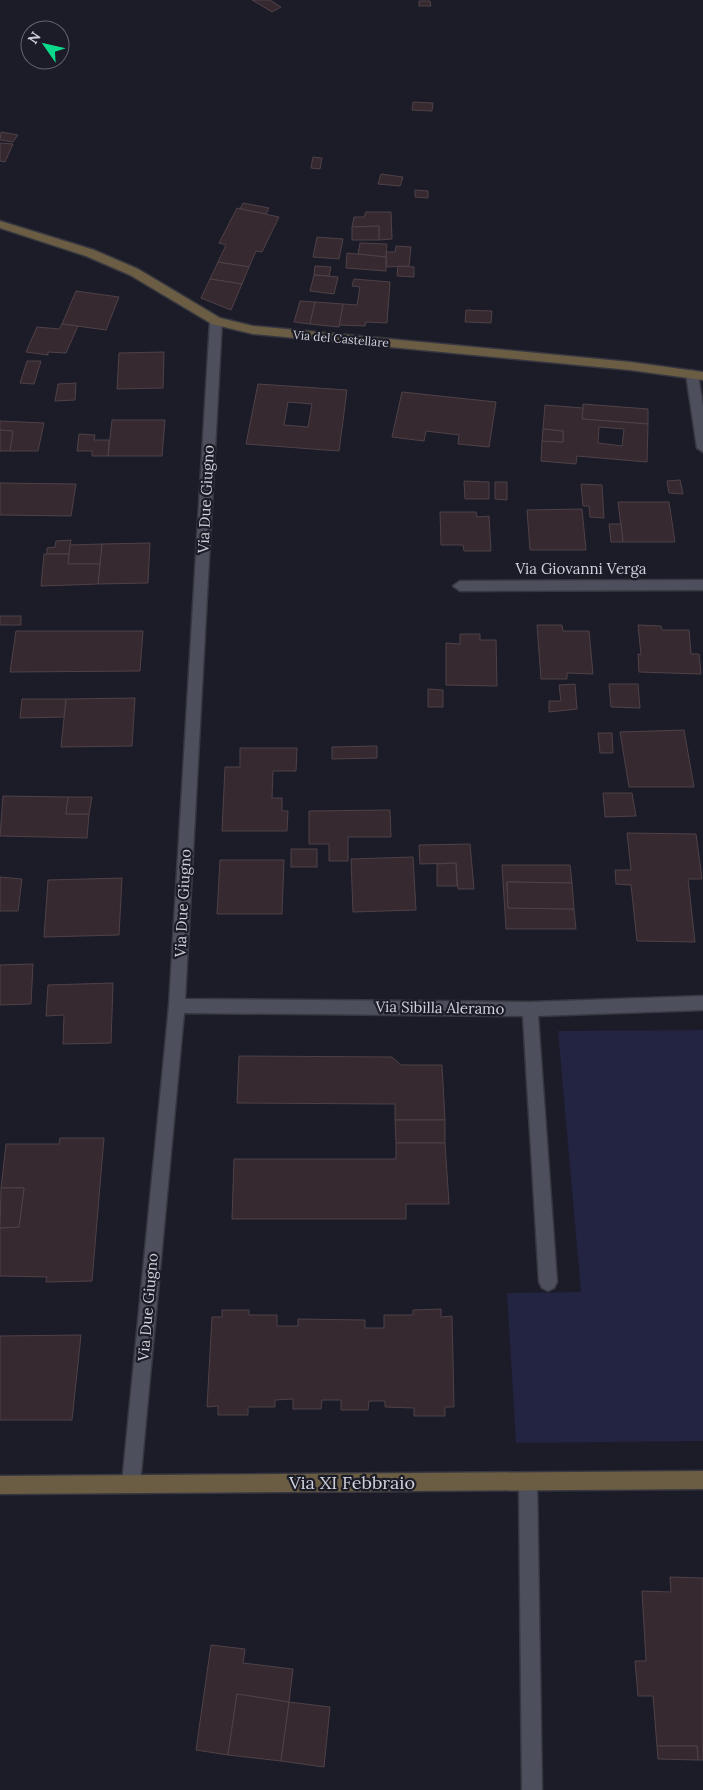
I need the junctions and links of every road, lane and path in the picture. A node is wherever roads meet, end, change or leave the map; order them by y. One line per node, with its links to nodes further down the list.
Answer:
1 (0, 224): 2 (street, Via del Castellare)
2 (216, 321): 3 (street, Via del Castellare); 8 (street, Via Due Giugno)
3 (698, 375): 4 (street)
4 (703, 448)
5 (703, 585): 6 (street, Via Giovanni Verga)
6 (460, 586)
7 (703, 1003): 9 (street, Via Sibilla Aleramo)
8 (177, 1006): 9 (street, Via Sibilla Aleramo); 13 (street, Via Due Giugno)
9 (530, 1009): 10 (street)
10 (548, 1282)
11 (703, 1480): 12 (street, Via XI Febbraio)
12 (528, 1483): 13 (street, Via XI Febbraio); 15 (street)
13 (131, 1484): 14 (street, Via XI Febbraio)
14 (0, 1485)
15 (532, 1790)

